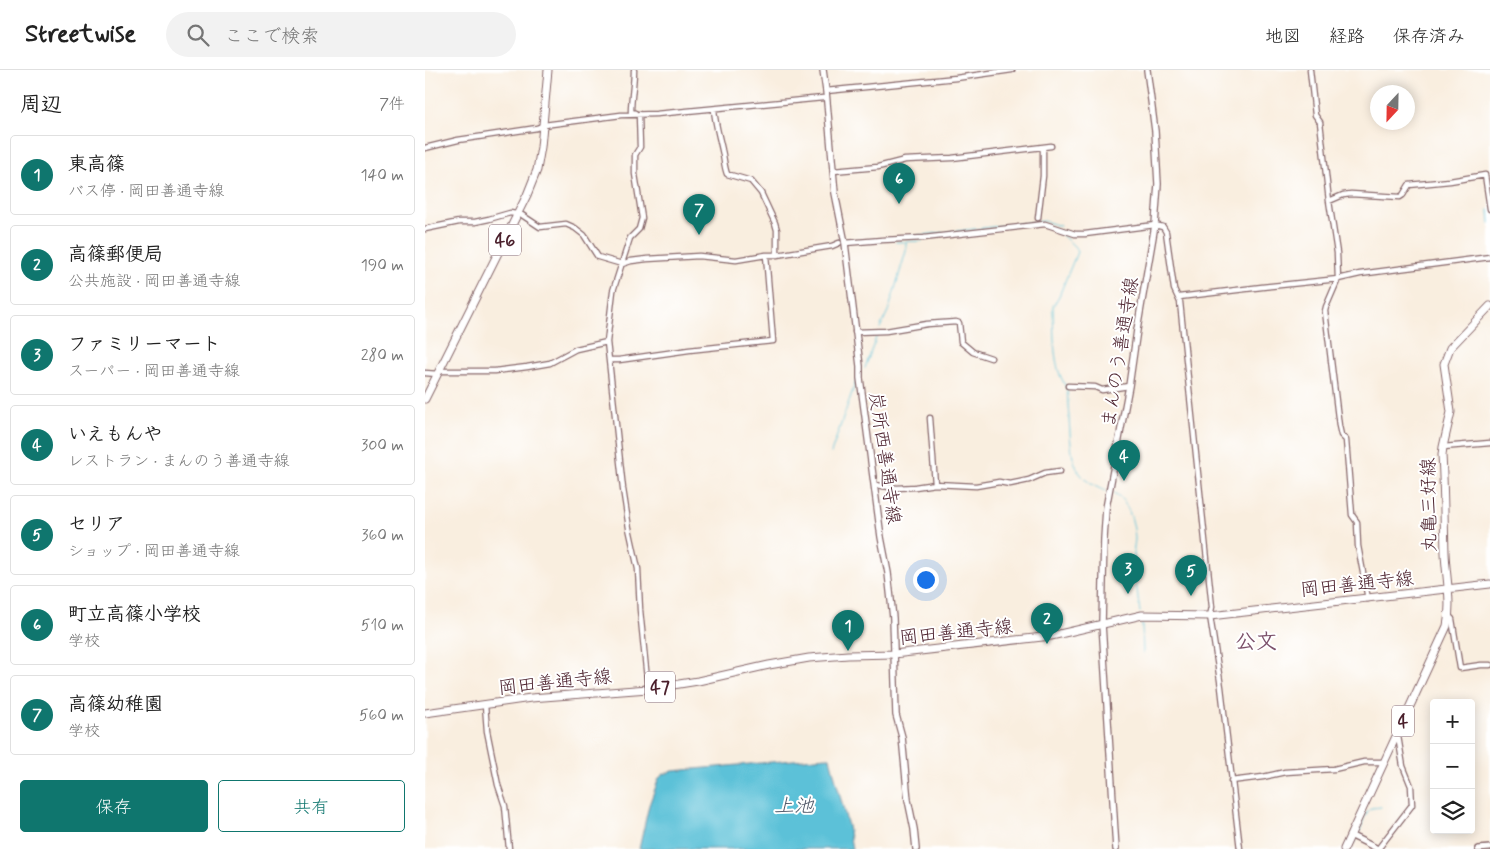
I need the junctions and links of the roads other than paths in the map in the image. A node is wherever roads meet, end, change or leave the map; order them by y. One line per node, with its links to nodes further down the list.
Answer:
1 (548, 70): 11 (main road, 46)
2 (634, 70): 10 (street)
3 (823, 70): 7 (main road, 炭所西善通寺線)
4 (1011, 70): 7 (street)
5 (1147, 70): 20 (main road, まんのう善通寺線)
6 (1310, 70): 16 (street)
7 (826, 91): 15 (main road, 炭所西善通寺線)
8 (823, 98): 9 (street)
9 (714, 109): 10 (street); 24 (street)
10 (639, 114): 11 (street); 26 (street)
11 (544, 125): 14 (street); 18 (main road, 46)
12 (1051, 146): 13 (street)
13 (1043, 147): 15 (street); 19 (street)
14 (425, 148)
15 (833, 171): 22 (main road, 炭所西善通寺線)
16 (1329, 201): 17 (street); 27 (street)
17 (1490, 209)
18 (518, 214): 21 (street); 26 (street); 35 (main road, 46)
19 (1038, 218)
20 (1155, 225): 22 (street); 28 (street); 37 (main road, まんのう善通寺線)
21 (425, 229)
22 (842, 243): 24 (street); 30 (main road, 炭所西善通寺線)
23 (766, 255): 24 (street); 26 (street); 33 (street)
24 (777, 255)
25 (1490, 257): 27 (street)
26 (622, 264): 31 (street)
27 (1338, 280): 28 (street); 47 (street)
28 (1179, 297): 48 (street)
29 (1490, 306): 41 (main road, 丸亀三好線 / 4)
30 (855, 332): 32 (street); 44 (main road, 炭所西善通寺線)
31 (607, 342): 33 (street); 35 (street)
32 (991, 358)
33 (609, 360): 53 (street)
34 (425, 373): 35 (street)
35 (438, 373): 38 (main road, 46)
36 (1067, 386): 37 (street)
37 (1129, 386): 50 (main road, まんのう善通寺線)
38 (425, 399)
39 (930, 418): 43 (street)
40 (1490, 442): 41 (street)
41 (1443, 447): 46 (main road, 丸亀三好線 / 4)
42 (1060, 471): 43 (street)
43 (935, 484): 44 (street)
44 (875, 485): 51 (main road, 炭所西善通寺線)
45 (1490, 584): 46 (main road, 岡田善通寺線 / 47)
46 (1448, 590): 47 (main road, 岡田善通寺線 / 47); 49 (main road, 丸亀三好線 / 4)
47 (1368, 598): 48 (main road, 岡田善通寺線 / 47)
48 (1210, 616): 50 (main road, 岡田善通寺線 / 47); 58 (street)
49 (1449, 616): 52 (street); 56 (main road, 丸亀三好線 / 4)
50 (1103, 624): 51 (main road, 岡田善通寺線 / 47); 63 (main road, まんのう善通寺線)
51 (894, 654): 53 (main road, 岡田善通寺線 / 47); 62 (main road, 炭所西善通寺線)
52 (1490, 665)
53 (648, 689): 54 (main road, 岡田善通寺線 / 47)
54 (485, 705): 55 (main road, 岡田善通寺線 / 47); 61 (street)
55 (425, 713)
56 (1397, 734): 57 (main road, 丸亀三好線 / 4); 66 (street)
57 (1384, 762): 58 (street); 59 (main road, 丸亀三好線 / 4)
58 (1231, 781): 64 (street)
59 (1352, 836): 65 (main road, 丸亀三好線 / 4); 66 (street)
60 (1490, 848): 67 (street)
61 (509, 849)
62 (916, 849)
63 (1116, 849)
64 (1239, 849)
65 (1344, 849)
66 (1378, 849)
67 (1478, 849)

